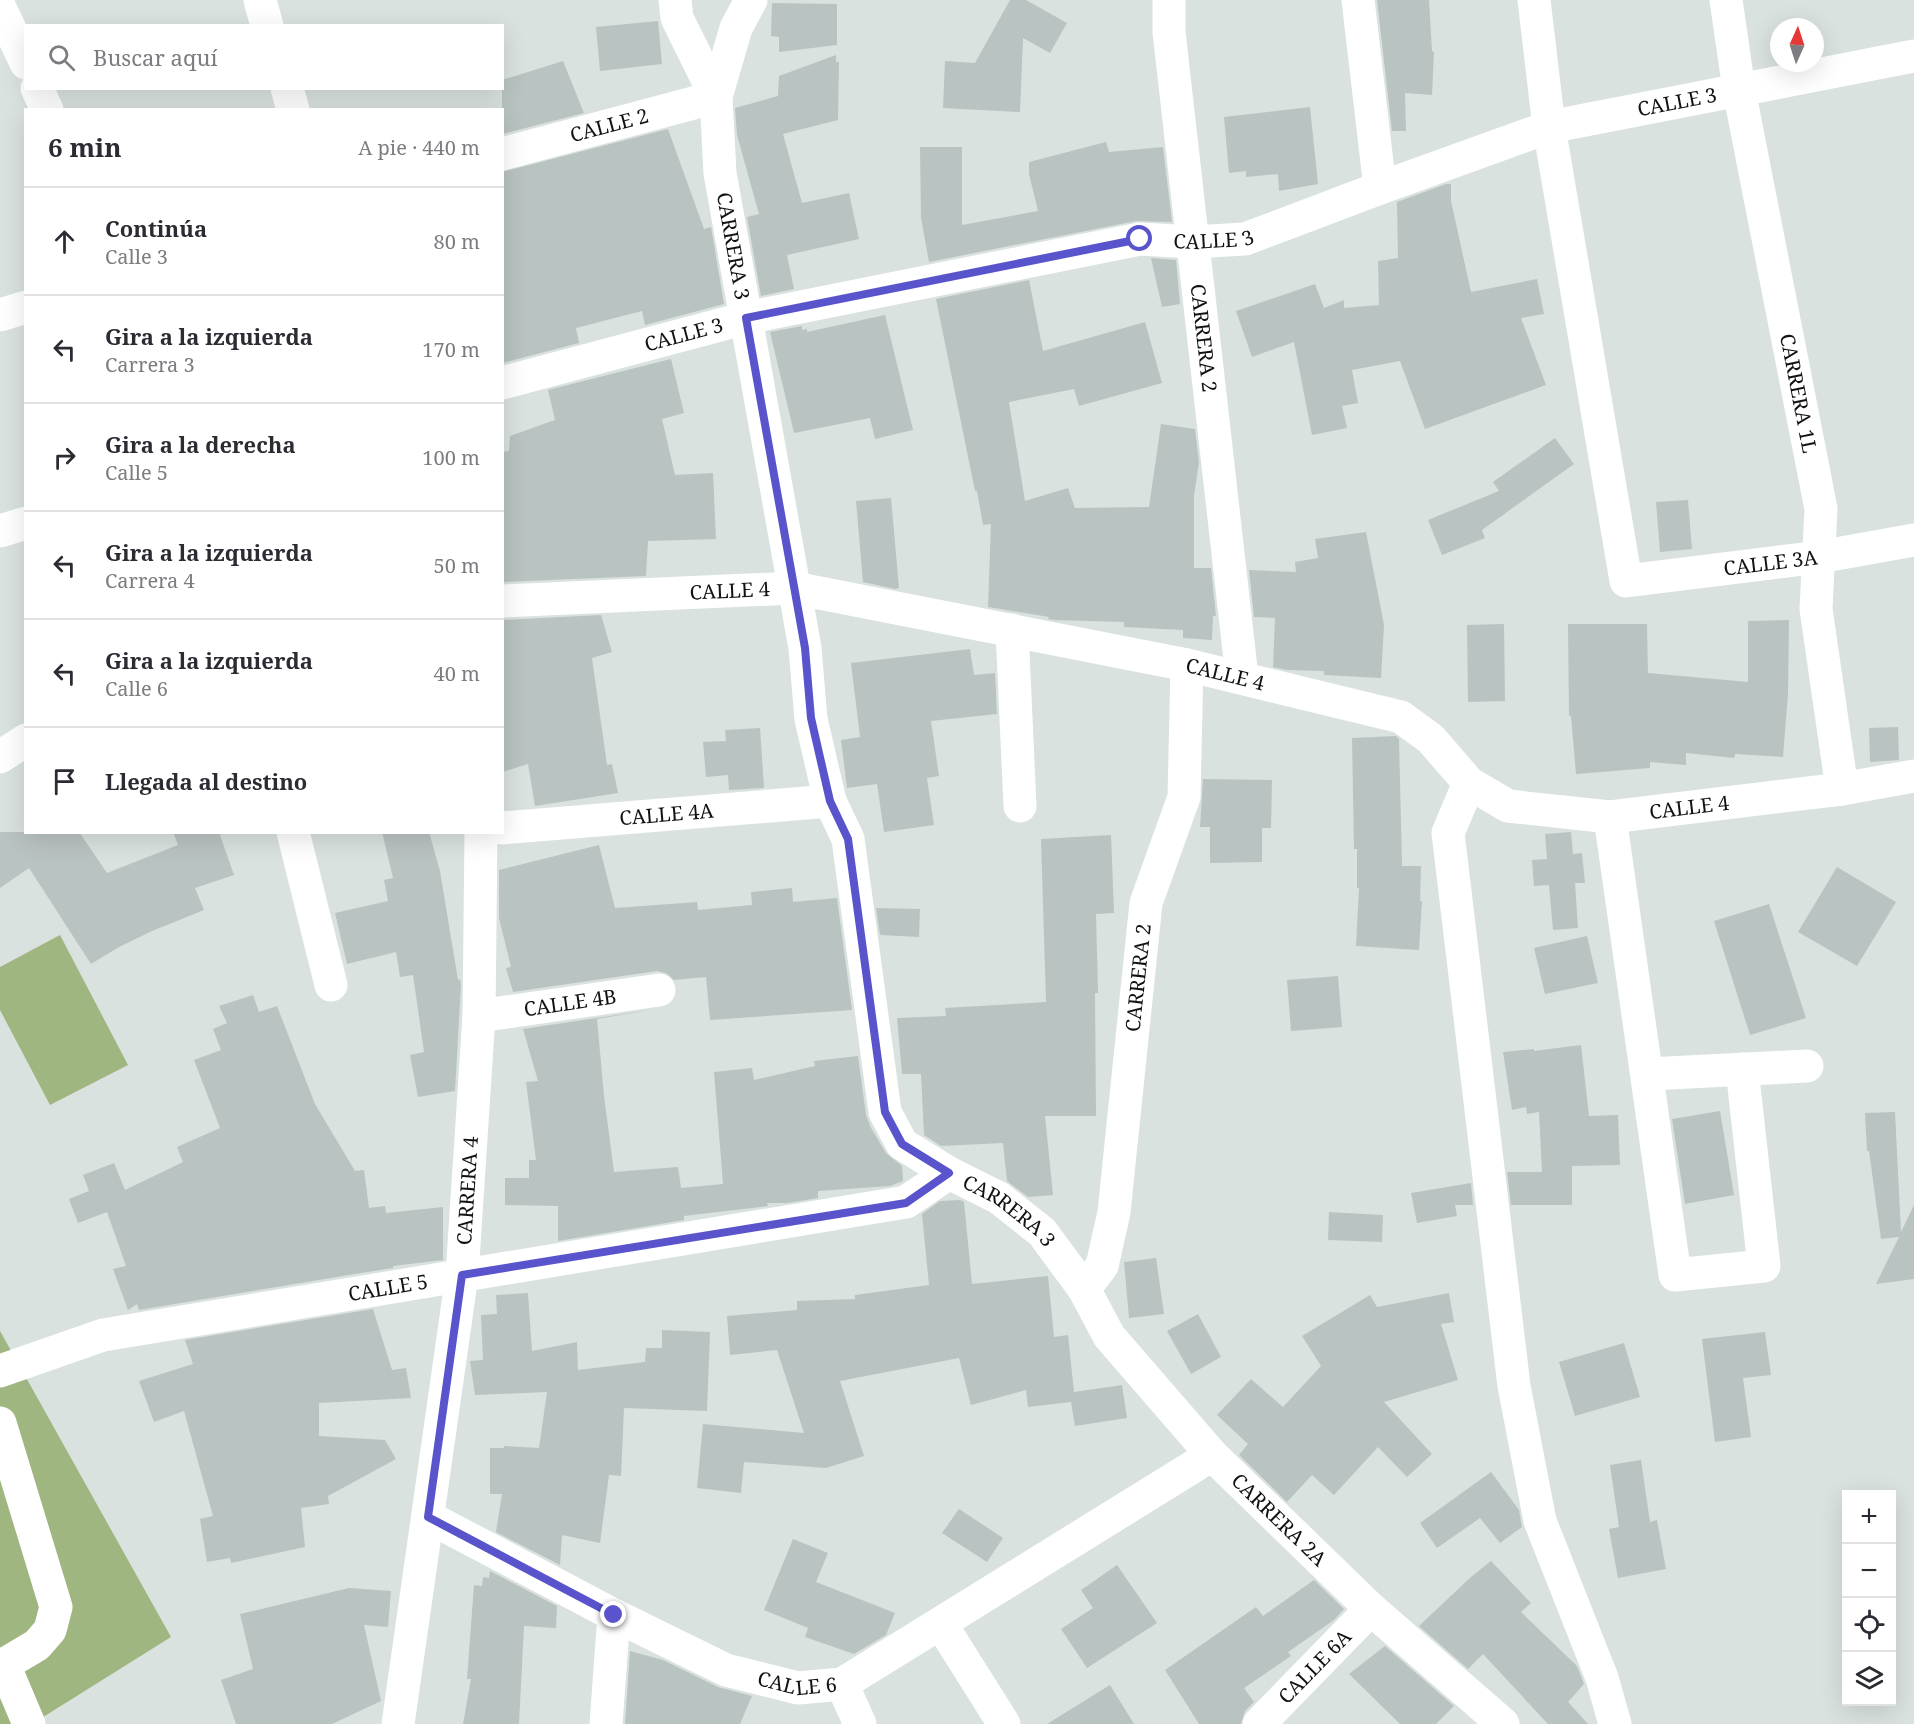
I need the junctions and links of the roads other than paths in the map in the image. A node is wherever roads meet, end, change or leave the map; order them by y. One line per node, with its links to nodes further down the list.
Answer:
1 (260, 0): 9 (street)
2 (675, 0): 15 (street)
3 (751, 0): 15 (street, CARRERA 3)
4 (1169, 0): 21 (street, CARRERA 2)
5 (1358, 0): 20 (street)
6 (1534, 0): 18 (street)
7 (1726, 0): 14 (street, CARRERA 1L)
8 (0, 8): 11 (street)
9 (266, 24)
10 (1914, 56): 14 (street, CALLE 3)
11 (24, 59)
12 (39, 90): 16 (street)
13 (288, 90): 17 (street)
14 (1739, 90): 18 (street, CALLE 3); 29 (street, CARRERA 1L)
15 (716, 97): 19 (street, CALLE 2); 24 (street, CARRERA 3)
16 (46, 108)
17 (293, 108)
18 (1549, 127): 20 (street, CALLE 3); 29 (street, CALLE 3A)
19 (504, 153)
20 (1380, 188): 21 (street, CALLE 3)
21 (1193, 242): 24 (street, CALLE 3); 34 (street, CARRERA 2)
22 (24, 308): 23 (street)
23 (0, 315)
24 (746, 318): 25 (street, CALLE 3); 30 (street, CARRERA 3)
25 (504, 382)
26 (24, 524): 27 (street)
27 (0, 531)
28 (1914, 540): 29 (street, CALLE 3A)
29 (1819, 556): 39 (street, CARRERA 1L)
30 (794, 588): 31 (street, CALLE 4); 32 (street, CALLE 4); 40 (street, CARRERA 3)
31 (504, 601)
32 (1012, 630): 33 (street, CALLE 4); 41 (street)
33 (1187, 665): 34 (street, CALLE 4); 54 (street, CARRERA 2)
34 (1242, 677): 38 (street, CALLE 4)
35 (24, 741): 36 (street)
36 (0, 757)
37 (1914, 777): 39 (street, CALLE 4)
38 (1469, 783): 42 (street, CALLE 4); 71 (street)
39 (1842, 789): 42 (street, CALLE 4)
40 (830, 801): 43 (street, CALLE 4A); 52 (street, CARRERA 3)
41 (1020, 806)
42 (1610, 817): 51 (street)
43 (504, 828)
44 (293, 834): 46 (street)
45 (481, 834): 48 (street, CARRERA 4)
46 (331, 985)
47 (659, 990): 48 (street, CALLE 4B)
48 (479, 1016): 53 (street, CARRERA 4)
49 (1807, 1066): 50 (street)
50 (1742, 1069): 51 (street); 51 (street)
51 (1648, 1074)
52 (949, 1173): 53 (street, CALLE 5); 54 (street, CARRERA 3)
53 (462, 1275): 55 (street, CALLE 5); 58 (street, CARRERA 4)
54 (1084, 1289): 57 (street, CARRERA 2A)
55 (0, 1371)
56 (0, 1423): 62 (street)
57 (1212, 1455): 59 (street, CARRERA 2A); 61 (street, CALLE 6)
58 (428, 1517): 60 (street, CALLE 6); 65 (street, CARRERA 4)
59 (1371, 1609): 69 (street, CALLE 6A); 70 (street, CARRERA 2A)
60 (614, 1615): 63 (street, CALLE 6); 66 (street)
61 (941, 1624): 63 (street, CALLE 6); 68 (street)
62 (2, 1666): 64 (street)
63 (842, 1684): 67 (street)
64 (29, 1724)
65 (398, 1724)
66 (606, 1724)
67 (860, 1724)
68 (1004, 1724)
69 (1259, 1724)
70 (1503, 1724)
71 (1615, 1724)

